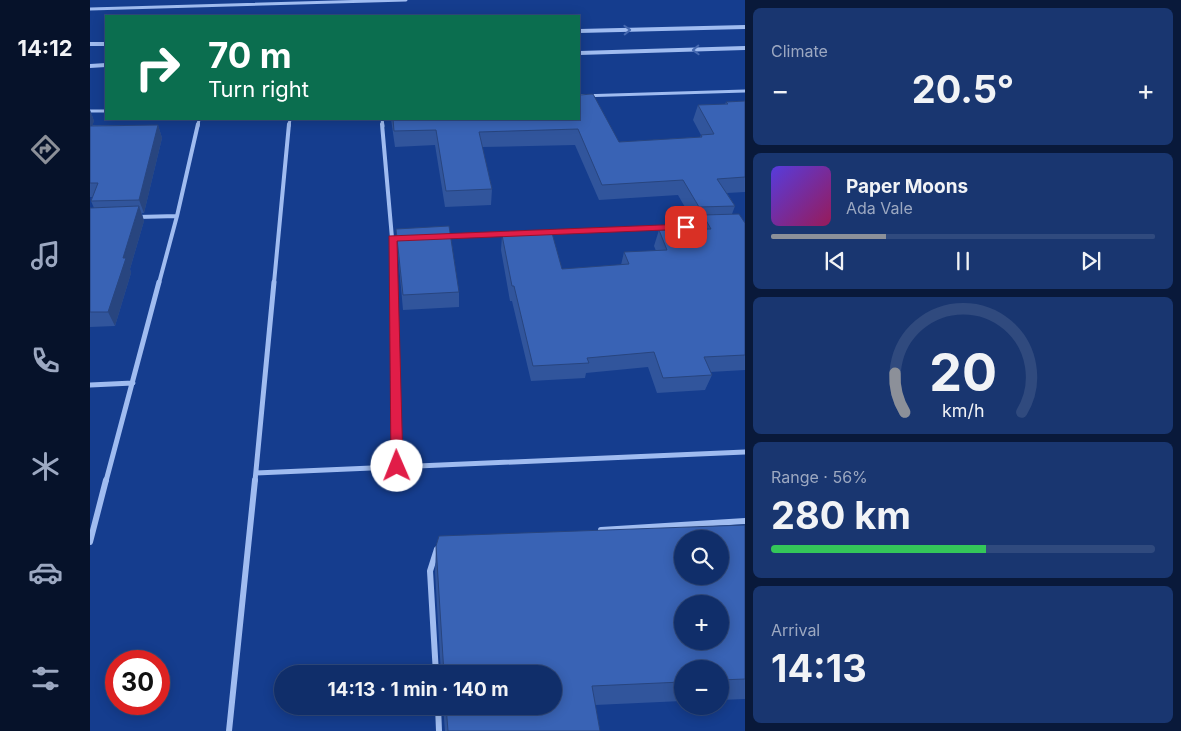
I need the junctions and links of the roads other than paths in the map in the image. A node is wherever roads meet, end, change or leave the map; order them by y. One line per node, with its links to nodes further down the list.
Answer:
1 (406, 0): 2 (street)
2 (258, 2): 3 (street)
3 (90, 9)
4 (745, 27): 5 (street, one-way to 4)
5 (580, 32)
6 (90, 44): 7 (street)
7 (105, 44)
8 (745, 48): 9 (street, one-way to 9)
9 (580, 53)
10 (105, 65): 11 (street)
11 (90, 66)
12 (745, 91): 13 (street)
13 (580, 96)
14 (90, 111): 15 (street)
15 (105, 111)
16 (199, 120): 19 (street)
17 (290, 120): 29 (street)
18 (382, 120): 23 (street)
19 (177, 216): 20 (street); 25 (street)
20 (128, 218)
21 (706, 226): 22 (street)
22 (441, 236)
23 (392, 238): 24 (street); 28 (street)
24 (402, 238)
25 (133, 382): 26 (street); 32 (street)
26 (90, 384)
27 (745, 452): 28 (street)
28 (397, 466): 29 (street)
29 (256, 473): 36 (street)
30 (745, 521): 31 (street)
31 (596, 531)
32 (90, 542)
33 (444, 546): 34 (street)
34 (435, 665)
35 (438, 715): 37 (street)
36 (229, 731)
37 (439, 731)

